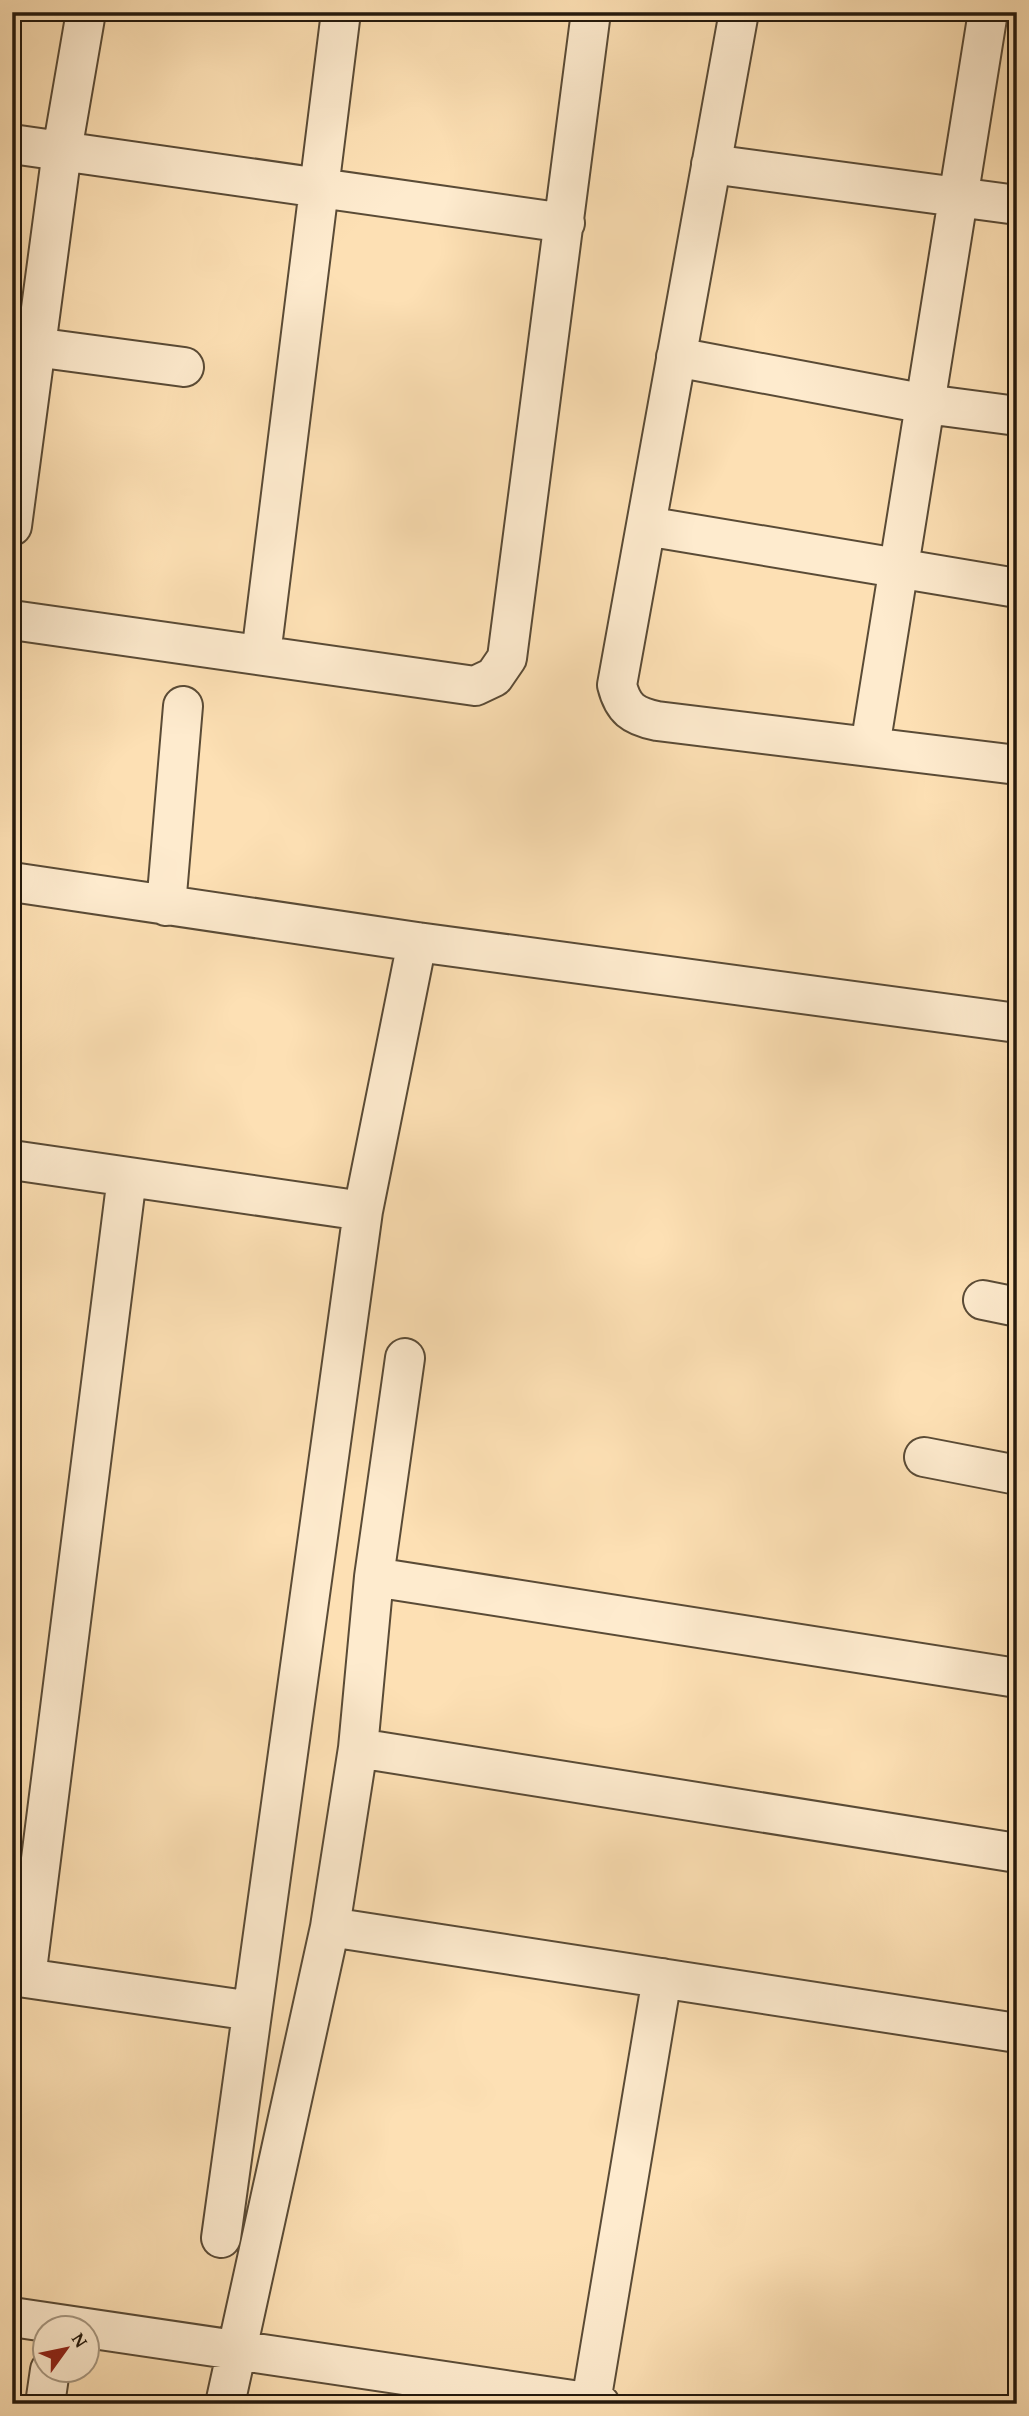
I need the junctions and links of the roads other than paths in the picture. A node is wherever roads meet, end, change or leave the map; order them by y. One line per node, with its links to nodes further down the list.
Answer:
1 (86, 12): 7 (street)
2 (341, 12): 9 (street)
3 (591, 12): 12 (street)
4 (739, 12): 8 (street)
5 (988, 12): 10 (street)
6 (12, 144): 7 (street)
7 (62, 151): 9 (street); 13 (street)
8 (711, 164): 10 (street); 14 (street)
9 (319, 187): 12 (street); 23 (street)
10 (959, 197): 11 (street); 16 (street)
11 (1017, 205)
12 (565, 223): 23 (street)
13 (24, 346): 15 (street); 18 (street)
14 (676, 357): 16 (street); 19 (street)
15 (184, 367)
16 (926, 404): 17 (street); 20 (street)
17 (1017, 416)
18 (12, 526)
19 (646, 526): 20 (street); 25 (street)
20 (899, 571): 21 (street); 25 (street)
21 (1017, 588)
22 (12, 620): 23 (street)
23 (261, 655)
24 (183, 706): 28 (street)
25 (870, 747): 26 (street)
26 (1017, 765)
27 (12, 882): 28 (street)
28 (166, 906): 29 (street)
29 (417, 942): 30 (street); 33 (street)
30 (1017, 1023)
31 (12, 1160): 32 (street)
32 (127, 1177): 33 (street); 42 (street)
33 (363, 1211): 44 (street)
34 (405, 1358): 37 (street)
35 (924, 1457): 36 (street)
36 (1017, 1475)
37 (374, 1577): 38 (street); 39 (street)
38 (1017, 1678)
39 (358, 1748): 40 (street); 41 (street)
40 (1017, 1853)
41 (330, 1927): 43 (street); 50 (street)
42 (19, 1977): 44 (street)
43 (662, 1979): 45 (street); 52 (street)
44 (252, 2011): 46 (street)
45 (1017, 2033)
46 (221, 2238)
47 (12, 2317): 48 (street)
48 (32, 2321)
49 (102, 2332): 50 (street)
50 (237, 2349): 52 (street); 54 (street)
51 (48, 2384): 53 (street)
52 (595, 2403)
53 (45, 2404)
54 (225, 2404)

